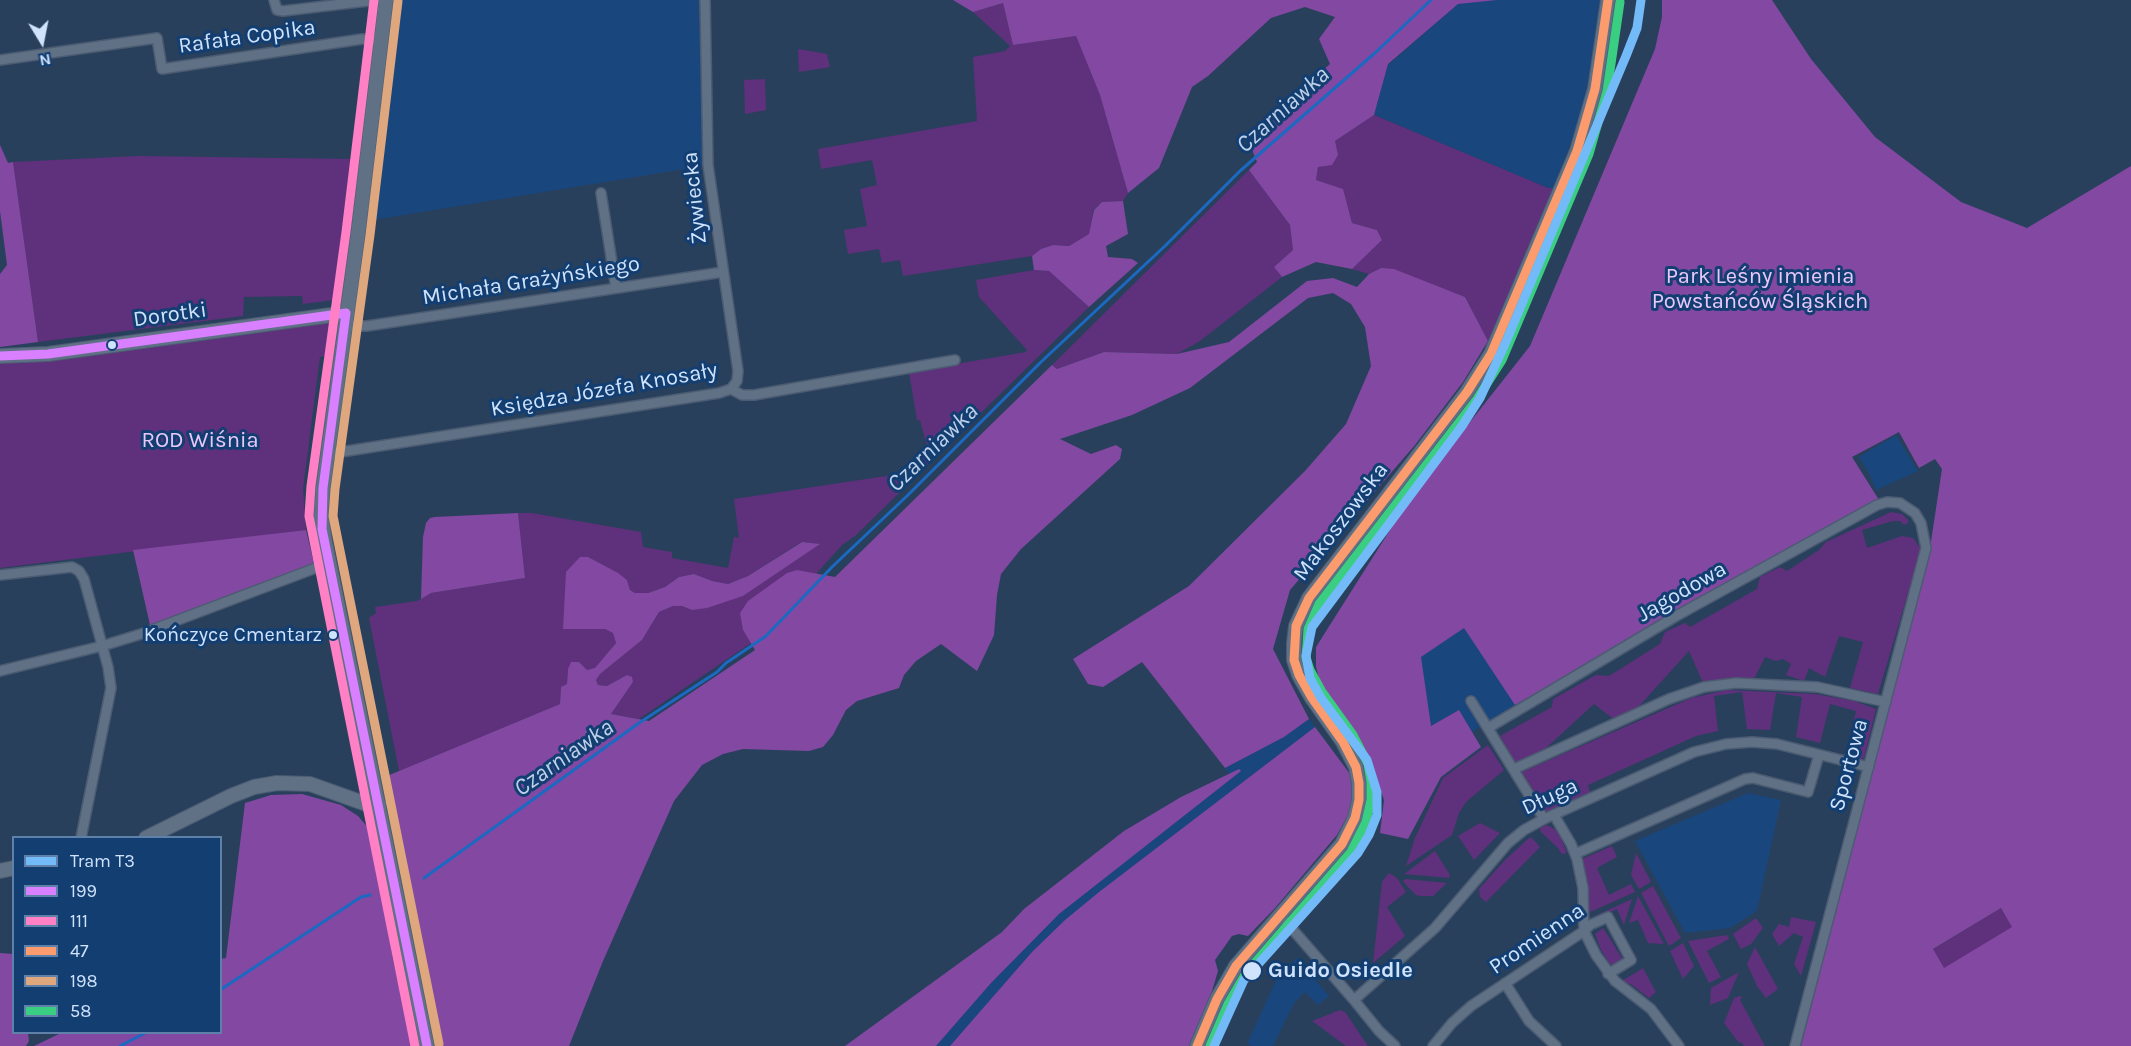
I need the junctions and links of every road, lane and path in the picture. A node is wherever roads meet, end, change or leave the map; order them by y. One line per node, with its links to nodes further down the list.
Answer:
1 (274, 0): 2 (street)
2 (378, 0): 3 (street)
3 (386, 0): 6 (main road)
4 (705, 0): 9 (street, Żywiecka)
5 (1608, 0): 33 (main road, Makoszowska)
6 (381, 40): 7 (street, Rafała Copika); 11 (main road)
7 (0, 60)
8 (601, 193): 10 (street)
9 (723, 272): 10 (street, Michała Grażyńskiego); 14 (street, Żywiecka)
10 (616, 288): 11 (street, Michała Grażyńskiego)
11 (345, 319): 12 (main road, Dorotki); 15 (main road)
12 (0, 356)
13 (955, 360): 14 (street, Księdza Józefa Knosały)
14 (731, 388): 15 (street, Księdza Józefa Knosały)
15 (328, 454): 17 (main road)
16 (1900, 503): 22 (street, Sportowa); 23 (street, Jagodowa)
17 (329, 563): 19 (street); 27 (main road)
18 (0, 575): 19 (street)
19 (102, 646): 20 (street); 30 (street)
20 (0, 671)
21 (1471, 701): 23 (street)
22 (1886, 702): 25 (street, Sportowa); 26 (street)
23 (1488, 728): 26 (street)
24 (1819, 755): 25 (street, Długa); 28 (street, Długa); 32 (street)
25 (1869, 767): 44 (street, Sportowa)
26 (1514, 769): 29 (street)
27 (379, 805): 31 (main road); 38 (main road)
28 (1554, 815): 29 (street, Długa); 32 (street)
29 (1544, 819): 37 (street, Długa)
30 (81, 836)
31 (148, 836)
32 (1575, 854): 34 (street)
33 (1280, 915): 37 (street); 39 (main road, Makoszowska)
34 (1584, 931): 35 (street); 35 (street, Promienna); 36 (street, Promienna)
35 (1608, 974): 43 (street)
36 (1505, 983): 41 (street, Promienna); 42 (street)
37 (1354, 1000): 40 (street)
38 (427, 1046)
39 (1197, 1046)
40 (1395, 1046)
41 (1433, 1046)
42 (1556, 1046)
43 (1679, 1046)
44 (1795, 1046)

